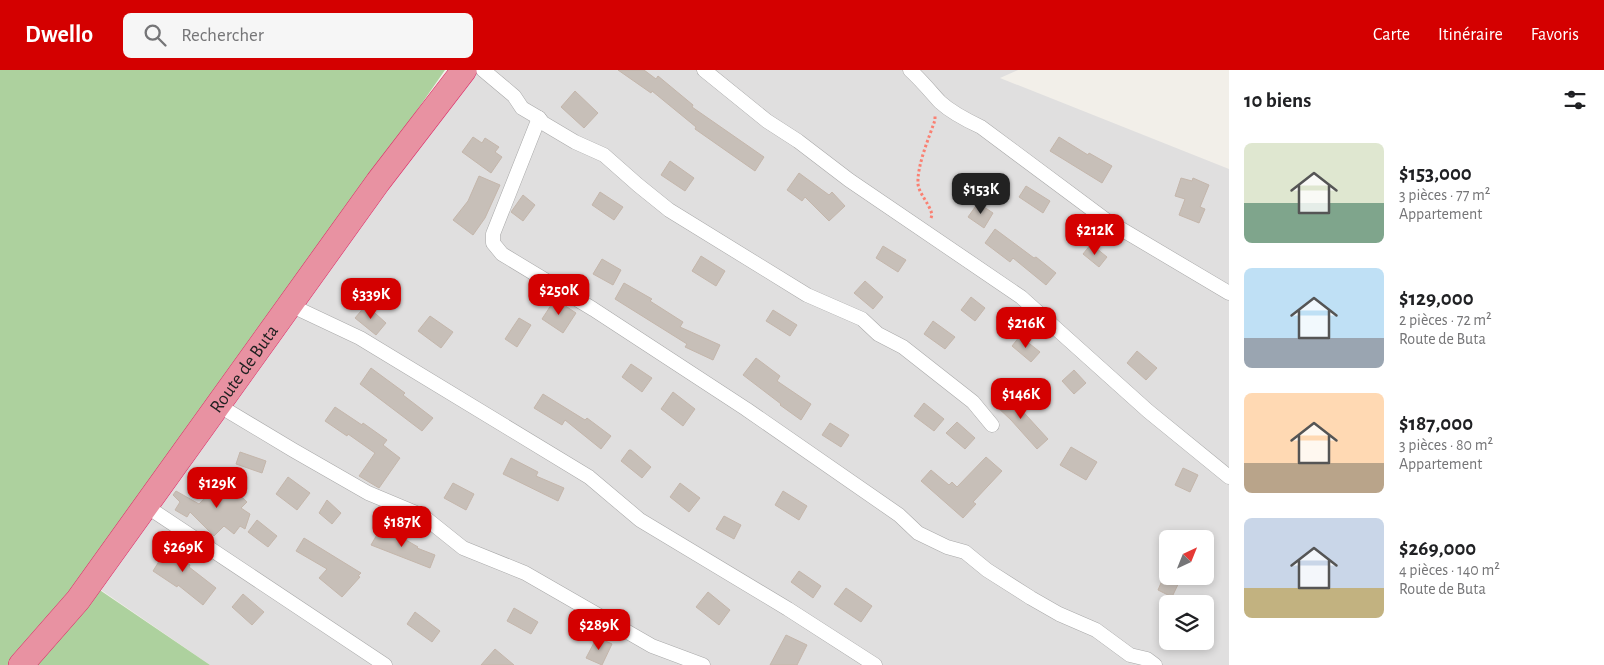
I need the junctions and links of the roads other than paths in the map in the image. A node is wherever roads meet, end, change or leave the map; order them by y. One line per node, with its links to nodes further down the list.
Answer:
1 (464, 70): 7 (highway, Route de Buta)
2 (483, 70): 5 (street)
3 (704, 70): 10 (street)
4 (910, 70): 6 (street)
5 (539, 118): 9 (street); 16 (street)
6 (1229, 293)
7 (290, 305): 8 (highway, Route de Buta); 15 (street)
8 (218, 405): 11 (highway, Route de Buta); 14 (street)
9 (992, 425)
10 (1229, 477)
11 (146, 506): 12 (highway, Route de Buta); 13 (street)
12 (22, 665)
13 (385, 665)
14 (702, 665)
15 (875, 665)
16 (1155, 665)

